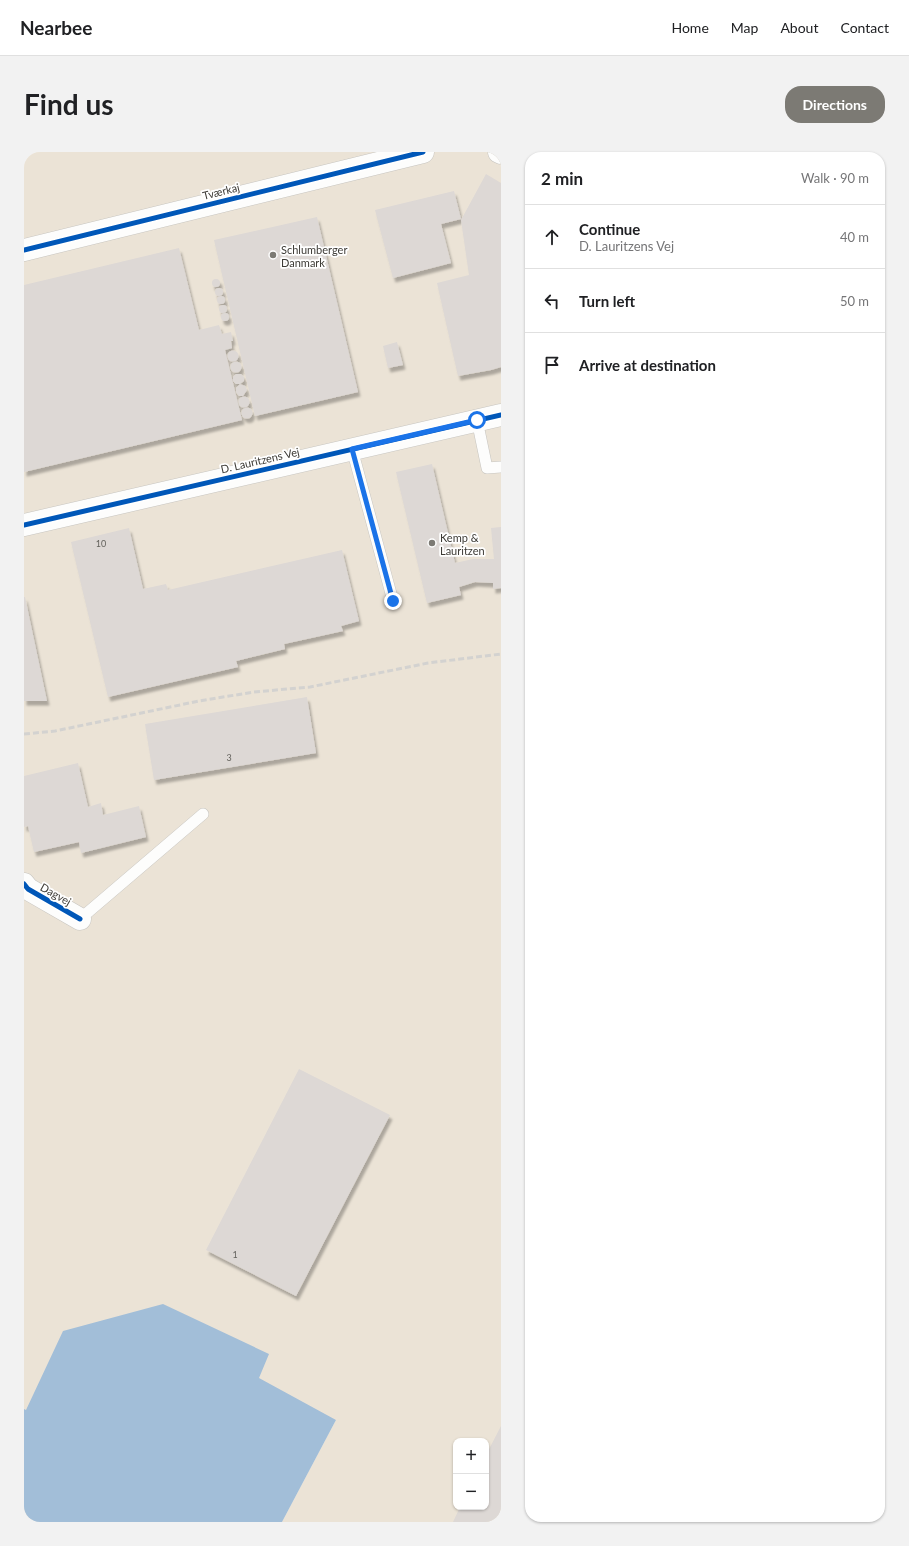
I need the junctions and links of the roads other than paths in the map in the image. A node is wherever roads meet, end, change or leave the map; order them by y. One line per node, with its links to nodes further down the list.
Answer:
1 (423, 152): 2 (street, Tværkaj)
2 (24, 250)
3 (501, 415): 4 (street, D. Lauritzens Vej)
4 (477, 420): 5 (street, D. Lauritzens Vej); 6 (lane)
5 (352, 449): 7 (street, D. Lauritzens Vej); 8 (lane)
6 (501, 467)
7 (24, 524)
8 (393, 601)
9 (203, 814): 11 (lane)
10 (24, 884): 11 (street, Dagvej)
11 (80, 919)

